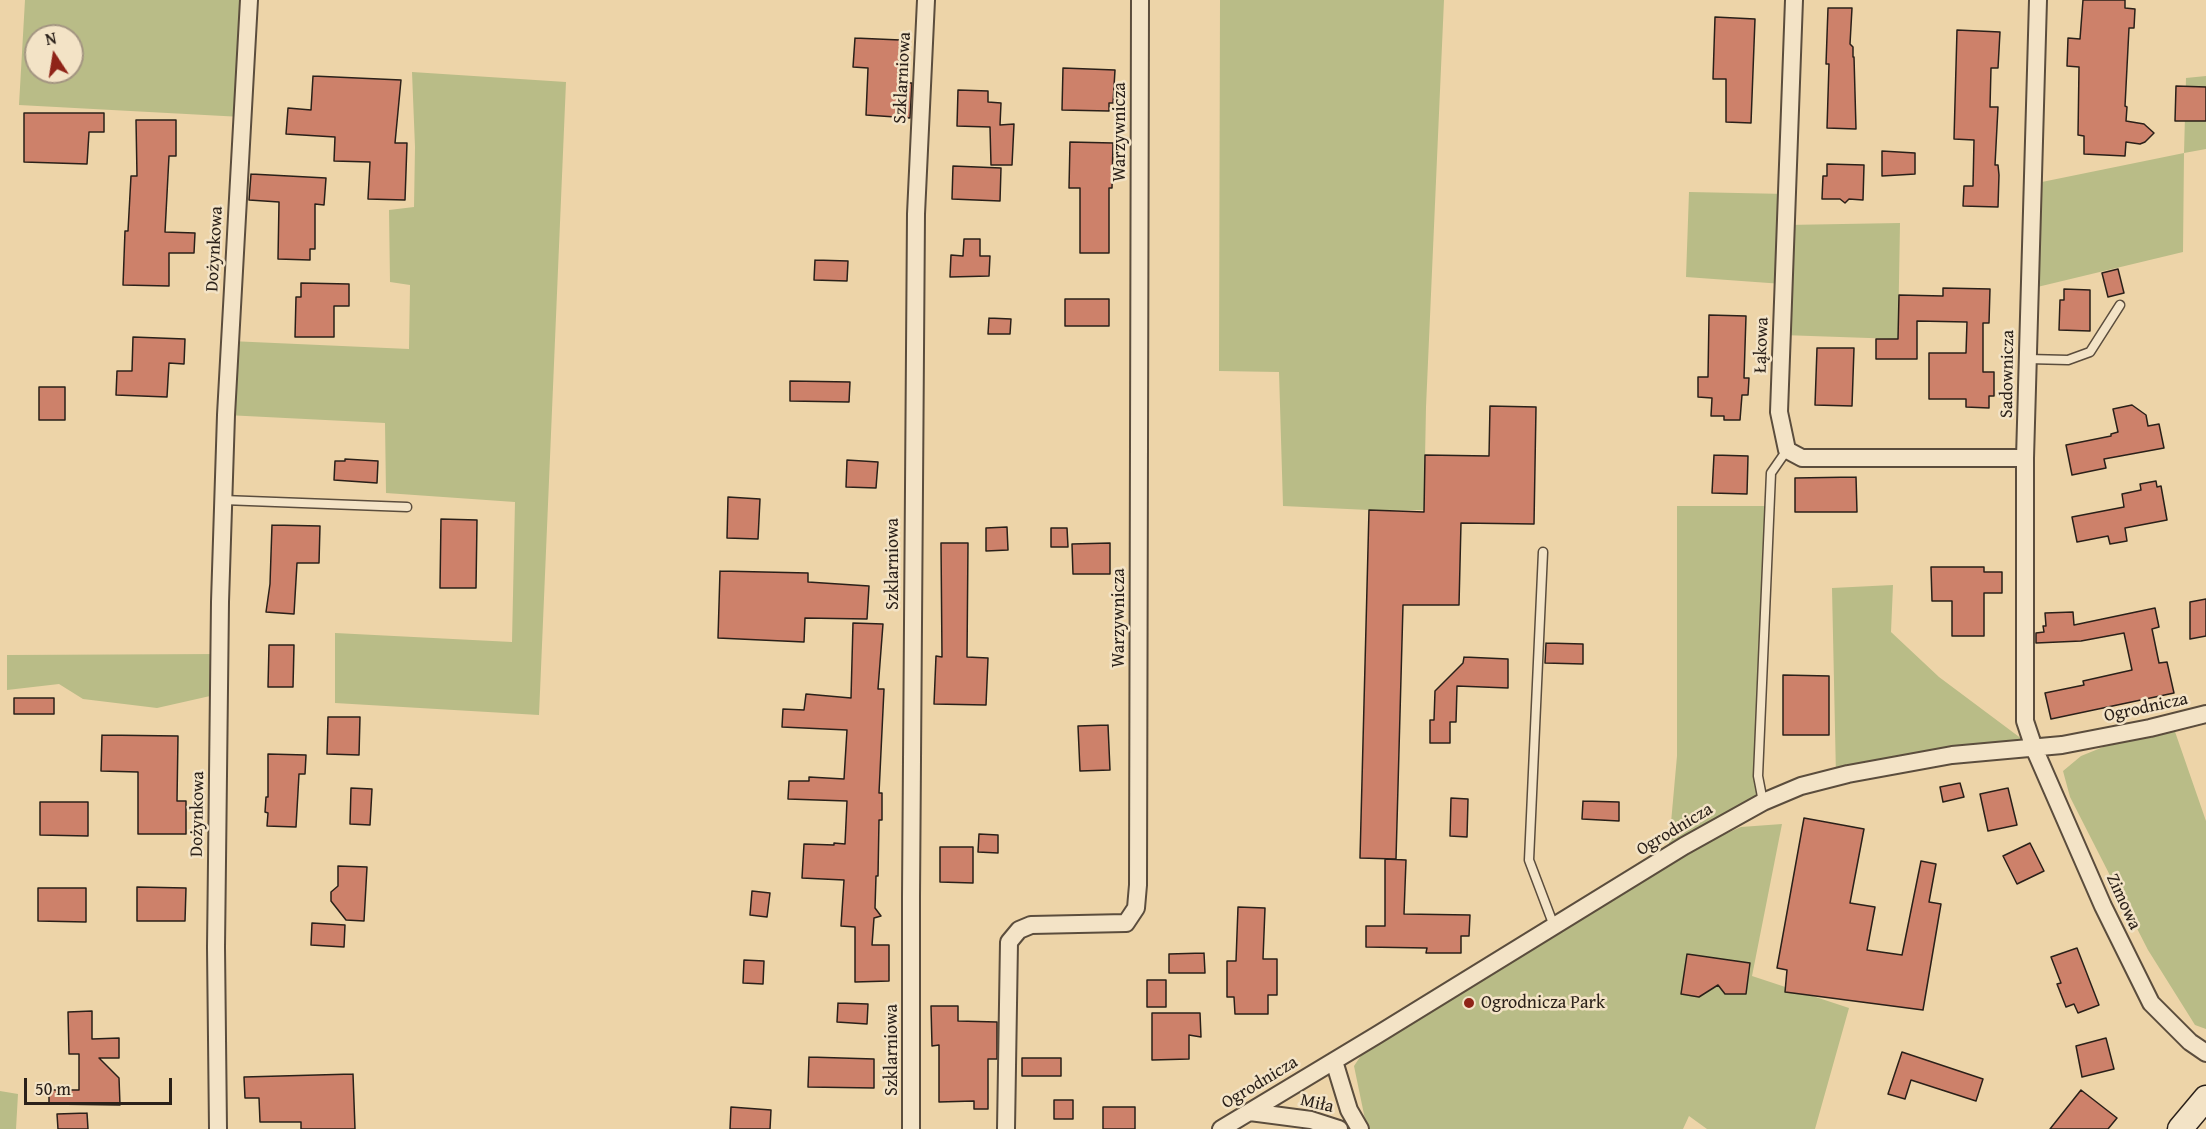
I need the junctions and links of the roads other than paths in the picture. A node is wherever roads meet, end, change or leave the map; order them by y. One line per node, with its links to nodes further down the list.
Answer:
1 (249, 0): 10 (street, Dożynkowa)
2 (926, 0): 22 (street, Szklarniowa)
3 (1140, 0): 23 (street, Warzywnicza)
4 (1794, 0): 8 (street, Łąkowa)
5 (2038, 0): 7 (street, Sadownicza)
6 (2120, 305): 7 (lane)
7 (2028, 359): 9 (street, Sadownicza)
8 (1787, 450): 9 (street); 15 (lane)
9 (2025, 458): 14 (street, Sadownicza)
10 (223, 500): 11 (lane); 21 (street, Dożynkowa)
11 (407, 507)
12 (1543, 552): 16 (lane)
13 (2206, 714): 14 (street, Ogrodnicza)
14 (2034, 748): 15 (street, Ogrodnicza); 17 (street, Zimowa)
15 (1763, 802): 16 (street, Ogrodnicza)
16 (1554, 926): 18 (street, Ogrodnicza)
17 (2206, 1053)
18 (1335, 1061): 20 (street, Ogrodnicza); 26 (street)
19 (2206, 1098): 27 (street)
20 (1250, 1112): 24 (street, Ogrodnicza); 25 (street, Miła)
21 (218, 1129)
22 (911, 1129)
23 (1006, 1129)
24 (1221, 1129)
25 (1339, 1129)
26 (1360, 1129)
27 (2180, 1129)

